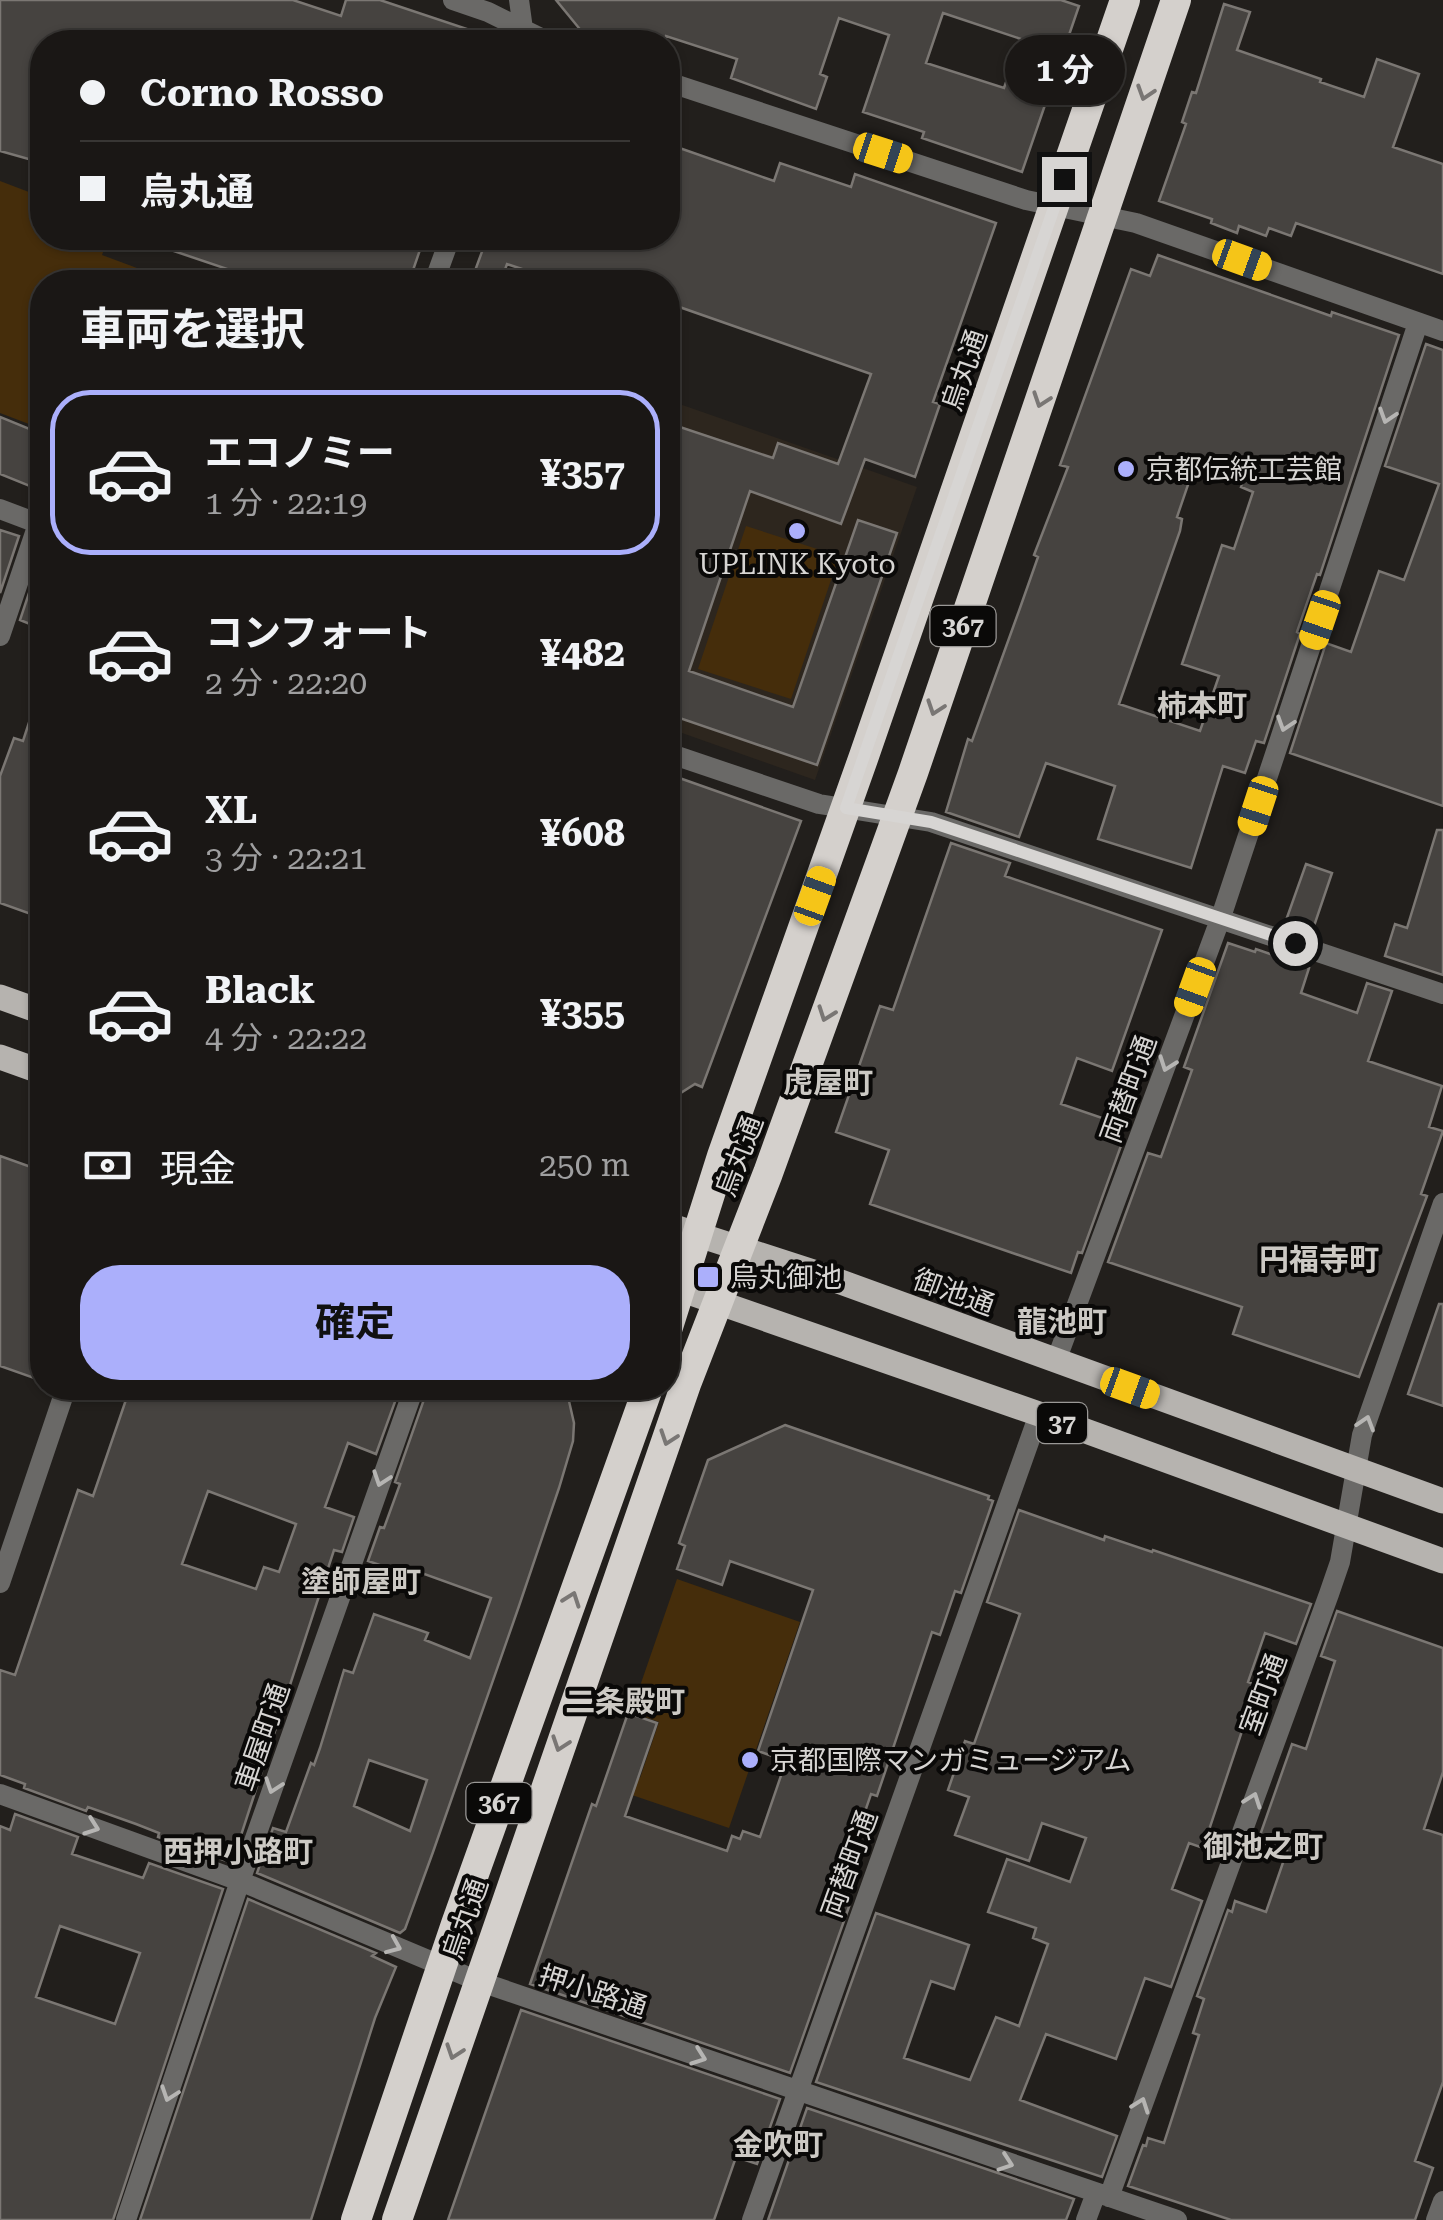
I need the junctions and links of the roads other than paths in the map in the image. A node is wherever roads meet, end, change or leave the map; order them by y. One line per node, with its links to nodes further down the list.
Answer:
1 (453, 0): 5 (street)
2 (519, 0): 6 (street)
3 (1125, 0): 8 (highway, 烏丸通 / 367)
4 (1176, 0): 9 (highway, 烏丸通 / 367, one-way to 9)
5 (513, 30)
6 (521, 30)
7 (680, 86): 8 (street)
8 (1055, 206): 9 (street); 17 (highway, 烏丸通 / 367)
9 (1103, 216): 10 (street); 18 (highway, 烏丸通 / 367, one-way to 18)
10 (1418, 323): 11 (street); 19 (street, 両替町通, one-way to 19)
11 (1443, 332)
12 (0, 508): 13 (street)
13 (30, 520)
14 (30, 552): 15 (street)
15 (0, 636)
16 (680, 756): 17 (street)
17 (846, 808): 18 (street); 26 (highway, 烏丸通 / 367)
18 (898, 817): 19 (street); 27 (highway, 烏丸通 / 367, one-way to 27)
19 (1221, 918): 20 (street); 30 (street, 両替町通, one-way to 30)
20 (1443, 994)
21 (0, 997): 22 (main road)
22 (30, 1008)
23 (0, 1057): 24 (main road)
24 (30, 1068)
25 (1443, 1203): 35 (street, 室町通, one-way to 25)
26 (682, 1230): 27 (main road, 御池通 / 37)
27 (739, 1248): 29 (highway, 烏丸通 / 367); 30 (main road, 御池通 / 37)
28 (680, 1289): 29 (main road, 37)
29 (718, 1302): 34 (main road, 37); 43 (highway, 烏丸通 / 367, one-way to 43)
30 (1056, 1361): 35 (main road, 御池通 / 37)
31 (62, 1400): 39 (street)
32 (410, 1400): 41 (street, 車屋町通, one-way to 41)
33 (644, 1400): 42 (highway, 烏丸通 / 367, one-way to 33)
34 (1039, 1414): 37 (main road, 37); 44 (street, 両替町通)
35 (1356, 1471): 36 (main road, 御池通 / 37); 37 (street, 室町通)
36 (1443, 1501)
37 (1346, 1526): 38 (main road, 37); 45 (street, 室町通, one-way to 37)
38 (1443, 1561)
39 (0, 1583)
40 (0, 1794): 41 (street, 押小路通, one-way to 41)
41 (240, 1880): 42 (street, 押小路通, one-way to 42); 47 (street, 車屋町通, one-way to 47)
42 (442, 1966): 43 (street, 押小路通); 48 (highway, 烏丸通 / 367)
43 (478, 1981): 44 (street, 押小路通, one-way to 44); 49 (highway, 烏丸通 / 367, one-way to 49)
44 (796, 2092): 45 (street, 押小路通, one-way to 45); 50 (street, 両替町通)
45 (1102, 2195): 51 (street, 室町通); 52 (street, 押小路通)
46 (1443, 2201): 53 (street)
47 (126, 2220)
48 (356, 2220)
49 (397, 2220)
50 (752, 2220)
51 (1086, 2220)
52 (1177, 2220)
53 (1436, 2220)

